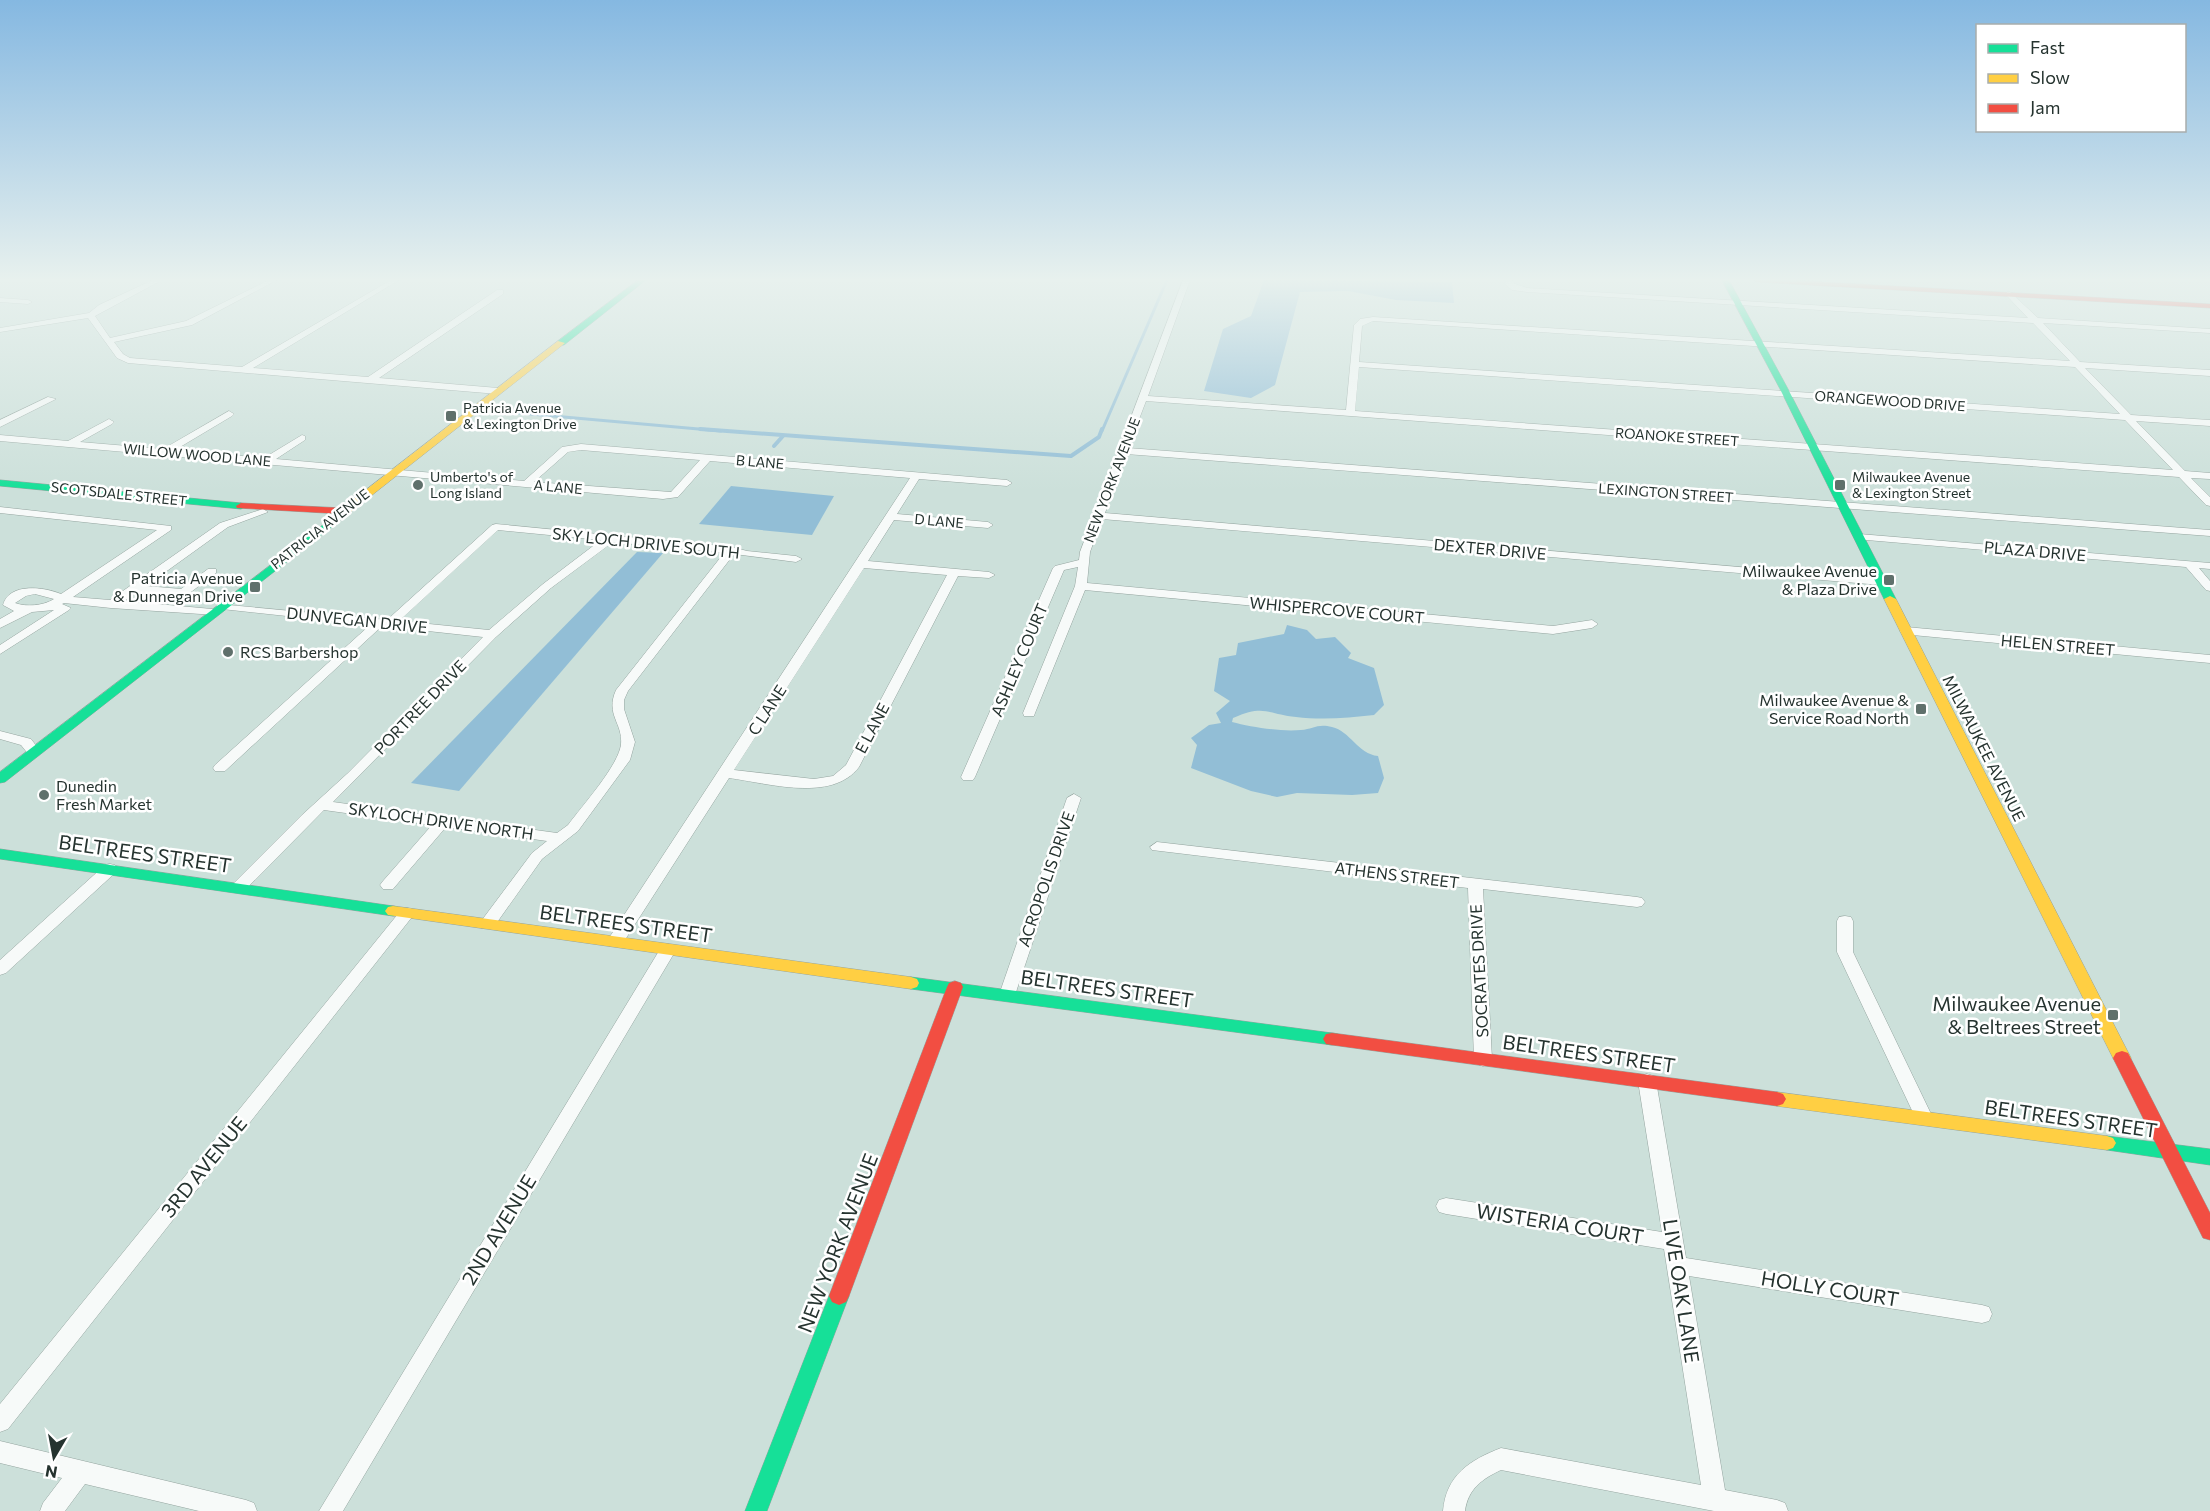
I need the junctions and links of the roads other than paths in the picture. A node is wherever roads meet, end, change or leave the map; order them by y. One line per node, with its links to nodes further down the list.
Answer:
1 (116, 351): 12 (street)
2 (276, 351): 12 (street)
3 (414, 351): 14 (street)
4 (550, 351): 15 (street, PATRICIA AVENUE)
5 (1161, 351): 17 (street, NEW YORK AVENUE)
6 (1355, 351): 10 (street)
7 (1764, 351): 16 (street, MILWAUKEE AVENUE)
8 (1864, 351): 11 (street)
9 (2065, 351): 11 (street)
10 (1354, 364): 16 (street, ORANGEWOOD DRIVE); 19 (street)
11 (2078, 364): 13 (street); 21 (street)
12 (243, 370): 14 (street)
13 (2210, 373)
14 (369, 381): 15 (street)
15 (498, 390): 33 (street, PATRICIA AVENUE)
16 (1786, 394): 21 (street, ORANGEWOOD DRIVE); 28 (street, MILWAUKEE AVENUE)
17 (1144, 398): 19 (street, ROANOKE STREET); 29 (street, NEW YORK AVENUE)
18 (51, 399): 24 (street)
19 (1350, 413): 28 (street, ROANOKE STREET)
20 (229, 414): 30 (street)
21 (2128, 417): 23 (street, ORANGEWOOD DRIVE); 34 (street)
22 (109, 422): 27 (street)
23 (2210, 423)
24 (0, 424)
25 (0, 438): 27 (street, WILLOW WOOD LANE)
26 (302, 438): 32 (street)
27 (70, 444): 30 (street, WILLOW WOOD LANE)
28 (1813, 447): 34 (street, ROANOKE STREET); 42 (street, MILWAUKEE AVENUE)
29 (1123, 451): 42 (street, LEXINGTON STREET); 46 (street, NEW YORK AVENUE)
30 (166, 452): 32 (street, WILLOW WOOD LANE)
31 (707, 458): 35 (street, B LANE); 39 (street, B LANE); 39 (street, A LANE)
32 (266, 461): 33 (street, WILLOW WOOD LANE)
33 (393, 472): 39 (street, A LANE); 45 (street, PATRICIA AVENUE)
34 (2182, 473): 36 (street, ROANOKE STREET); 40 (street)
35 (916, 476): 38 (street, B LANE); 47 (street, C LANE)
36 (2210, 476)
37 (0, 483): 41 (street, SCOTSDALE STREET)
38 (1007, 483)
39 (526, 484)
40 (2210, 503)
41 (237, 506): 44 (street, SCOTSDALE STREET); 45 (street, SCOTSDALE STREET); 48 (street)
42 (1843, 506): 50 (street, LEXINGTON STREET); 51 (street, MILWAUKEE AVENUE)
43 (0, 510): 66 (street)
44 (263, 512): 45 (street, SCOTSDALE STREET); 48 (street)
45 (338, 514): 70 (street, PATRICIA AVENUE)
46 (1099, 516): 55 (street, NEW YORK AVENUE); 62 (street, DEXTER DRIVE)
47 (890, 517): 49 (street, D LANE); 56 (street, C LANE)
48 (224, 525): 64 (street)
49 (988, 525)
50 (2210, 533)
51 (1859, 537): 57 (street, PLAZA DRIVE); 62 (street, MILWAUKEE AVENUE)
52 (611, 538): 53 (street, SKY LOCH DRIVE SOUTH); 71 (street, SKY LOCH DRIVE SOUTH); 75 (street, PORTREE DRIVE)
53 (732, 550): 54 (street, SKY LOCH DRIVE SOUTH); 88 (street)
54 (796, 559)
55 (1084, 562): 63 (street, NEW YORK AVENUE); 83 (street, ASHLEY COURT)
56 (861, 564): 60 (street); 82 (street, C LANE)
57 (2189, 564): 58 (street, PLAZA DRIVE); 65 (street)
58 (2210, 566)
59 (212, 571): 64 (street)
60 (954, 572): 61 (street); 82 (street, E LANE)
61 (989, 576)
62 (1881, 582): 74 (street, MILWAUKEE AVENUE)
63 (1081, 586): 73 (street, WHISPERCOVE COURT); 78 (street, NEW YORK AVENUE)
64 (134, 588): 67 (street)
65 (2210, 588)
66 (63, 603): 67 (street); 68 (street); 68 (street); 69 (street); 76 (street)
67 (113, 603): 69 (street); 70 (street)
68 (22, 610): 72 (street)
69 (102, 611): 70 (street)
70 (212, 614): 71 (street, DUNVEGAN DRIVE); 80 (street, PATRICIA AVENUE)
71 (385, 623): 75 (street, DUNVEGAN DRIVE); 81 (street)
72 (0, 624)
73 (1592, 624)
74 (1906, 632): 77 (street, HELEN STREET); 107 (street, MILWAUKEE AVENUE)
75 (492, 634): 86 (street, PORTREE DRIVE)
76 (0, 650)
77 (2210, 659)
78 (1029, 714)
79 (0, 735): 80 (street)
80 (34, 752): 84 (street, PATRICIA AVENUE)
81 (220, 768)
82 (726, 773): 99 (street, C LANE)
83 (968, 777)
84 (0, 779)
85 (1074, 798): 103 (street, ACROPOLIS DRIVE)
86 (322, 805): 87 (street, SKYLOCH DRIVE NORTH); 94 (street, PORTREE DRIVE)
87 (442, 822): 88 (street, SKYLOCH DRIVE NORTH); 93 (street)
88 (561, 838): 98 (street)
89 (1156, 847): 92 (street, ATHENS STREET)
90 (0, 854): 91 (street, BELTREES STREET)
91 (110, 869): 94 (street, BELTREES STREET); 101 (street)
92 (1474, 884): 95 (street, ATHENS STREET); 104 (street, SOCRATES DRIVE)
93 (388, 885)
94 (239, 887): 96 (street, BELTREES STREET)
95 (1637, 902)
96 (407, 913): 98 (street, BELTREES STREET); 114 (street, 3RD AVENUE)
97 (1845, 921): 106 (street)
98 (487, 924): 99 (street, BELTREES STREET)
99 (615, 942): 100 (street, BELTREES STREET)
100 (669, 950): 102 (street, BELTREES STREET); 120 (street, 2ND AVENUE)
101 (0, 969)
102 (955, 987): 103 (street, BELTREES STREET); 121 (street, NEW YORK AVENUE)
103 (1007, 995): 104 (street, BELTREES STREET)
104 (1483, 1059): 105 (street, BELTREES STREET)
105 (1647, 1081): 106 (street, BELTREES STREET); 111 (street, LIVE OAK LANE)
106 (1924, 1118): 107 (street, BELTREES STREET)
107 (2170, 1152): 108 (street, BELTREES STREET); 110 (street, MILWAUKEE AVENUE)
108 (2210, 1157)
109 (1446, 1206): 111 (street, WISTERIA COURT)
110 (2210, 1232)
111 (1673, 1242): 112 (street, LIVE OAK LANE)
112 (1677, 1265): 113 (street, HOLLY COURT); 117 (street, LIVE OAK LANE)
113 (1983, 1314)
114 (0, 1421)
115 (0, 1452): 116 (street)
116 (80, 1472): 118 (street); 119 (street)
117 (1715, 1500): 122 (street); 123 (street)
118 (51, 1511)
119 (246, 1511)
120 (330, 1511)
121 (756, 1511)
122 (1454, 1511)
123 (1777, 1511)

